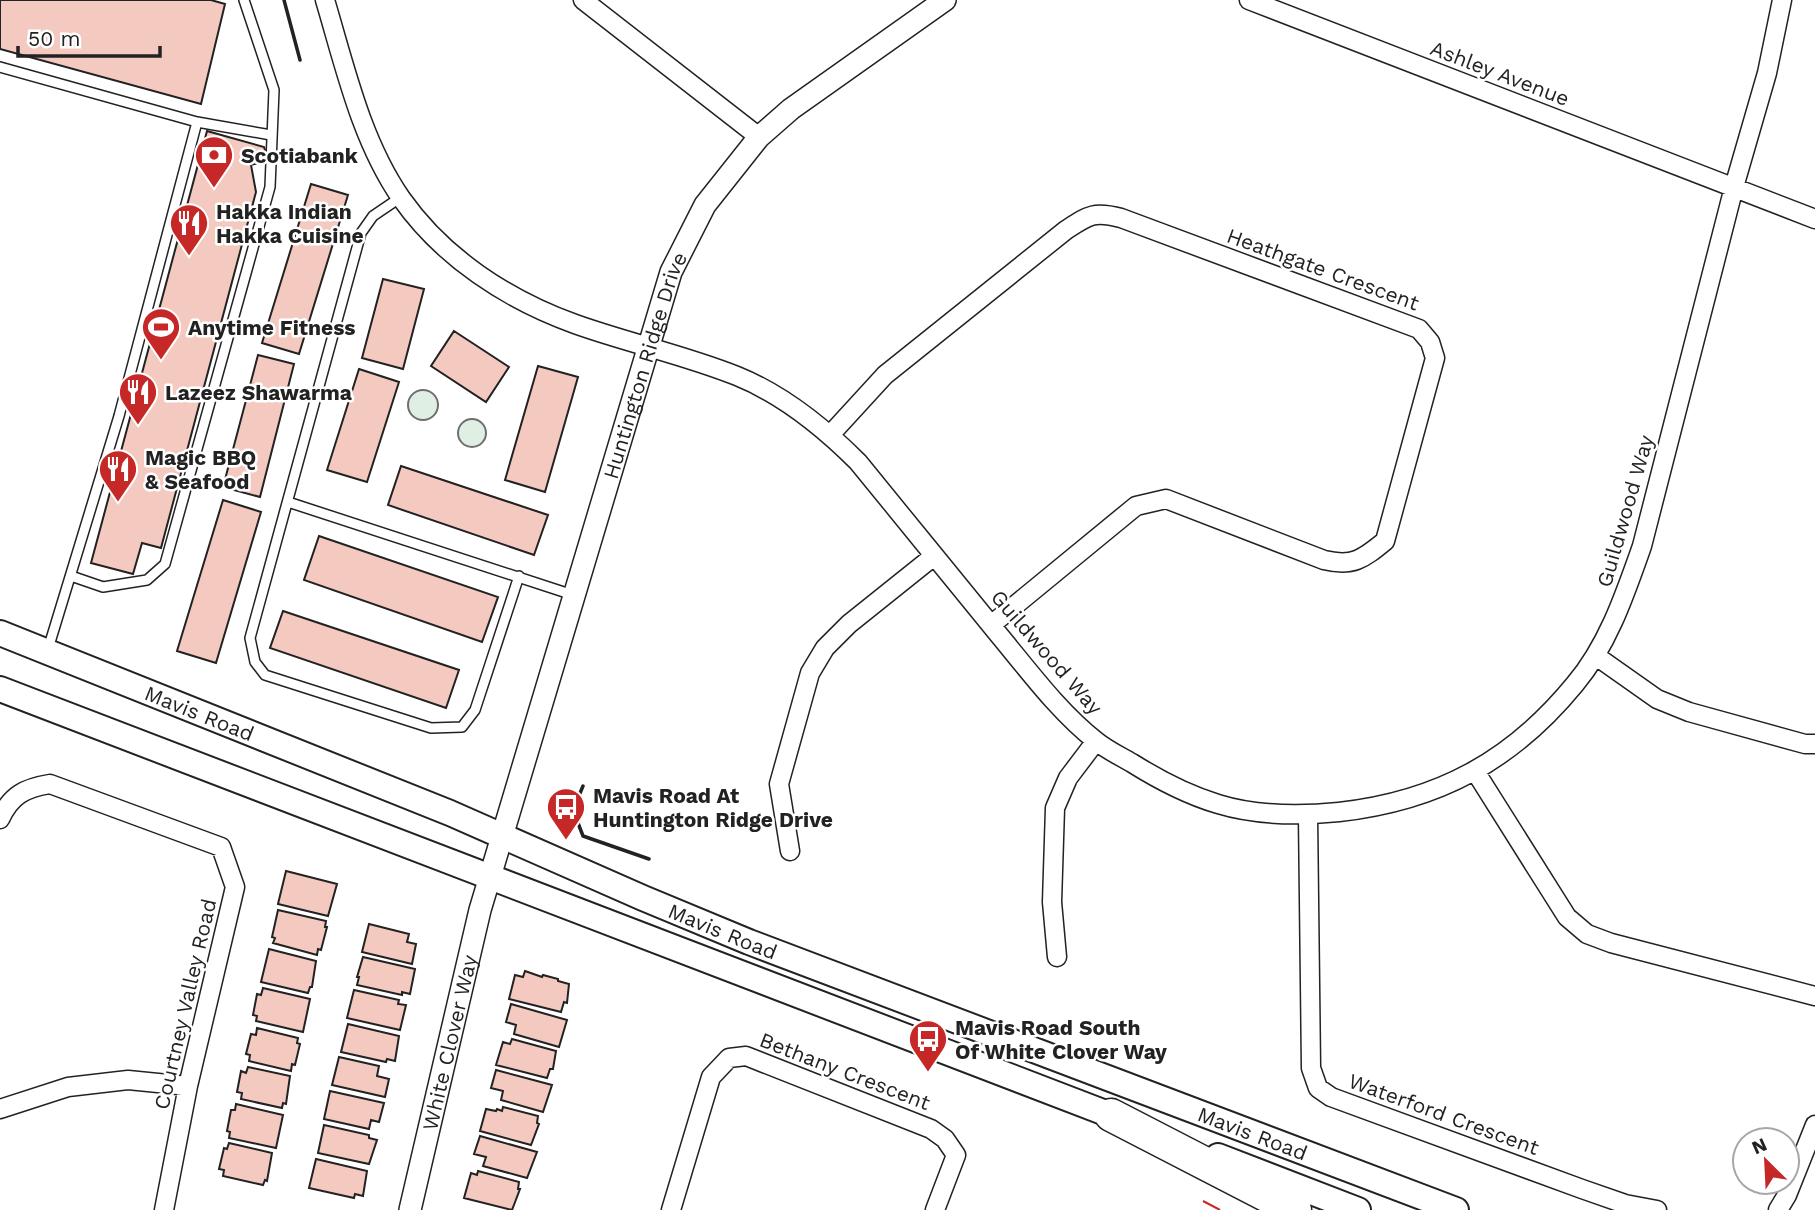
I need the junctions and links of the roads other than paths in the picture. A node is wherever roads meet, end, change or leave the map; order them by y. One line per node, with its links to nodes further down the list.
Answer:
1 (244, 0): 9 (lane)
2 (325, 0): 12 (street, Guildwood Way)
3 (583, 0): 10 (street)
4 (945, 0): 10 (street, Huntington Ridge Drive)
5 (1249, 0): 11 (street, Ashley Avenue)
6 (1782, 0): 11 (street, Guildwood Way)
7 (0, 67): 8 (lane)
8 (197, 122): 9 (lane); 18 (lane)
9 (271, 135): 18 (lane)
10 (759, 137): 14 (street, Huntington Ridge Drive)
11 (1734, 187): 13 (street, Ashley Avenue); 24 (street, Guildwood Way)
12 (401, 197): 14 (street, Guildwood Way); 16 (lane)
13 (1815, 219)
14 (648, 346): 15 (street, Guildwood Way); 20 (street, Huntington Ridge Drive)
15 (830, 435): 17 (street, Guildwood Way); 21 (street, Heathgate Crescent)
16 (288, 502): 19 (lane); 19 (lane)
17 (934, 556): 21 (street, Guildwood Way); 32 (street)
18 (71, 576): 23 (lane)
19 (519, 576): 20 (lane)
20 (574, 595): 31 (street, Huntington Ridge Drive)
21 (991, 625): 26 (street, Guildwood Way)
22 (0, 633): 23 (main road, Mavis Road)
23 (47, 651): 31 (main road, Mavis Road)
24 (1596, 656): 27 (street); 28 (street, Guildwood Way)
25 (0, 689): 33 (main road, Mavis Road)
26 (1096, 741): 29 (street, Guildwood Way); 34 (street)
27 (1815, 744)
28 (1475, 771): 29 (street, Guildwood Way); 35 (street)
29 (1308, 815): 47 (street, Waterford Crescent)
30 (0, 819): 36 (street, Courtney Valley Road)
31 (502, 836): 33 (street, White Clover Way); 46 (main road, Mavis Road)
32 (790, 851)
33 (489, 877): 38 (main road, Mavis Road); 41 (street, White Clover Way)
34 (1057, 957)
35 (1815, 996)
36 (188, 1086): 37 (street); 40 (street, Courtney Valley Road)
37 (0, 1109)
38 (1111, 1115): 44 (highway); 45 (main road, Mavis Road)
39 (1815, 1125): 48 (street)
40 (164, 1210)
41 (410, 1210)
42 (671, 1210): 43 (street, Bethany Crescent)
43 (935, 1210)
44 (1295, 1210)
45 (1358, 1210)
46 (1455, 1210)
47 (1657, 1210)
48 (1778, 1210)

